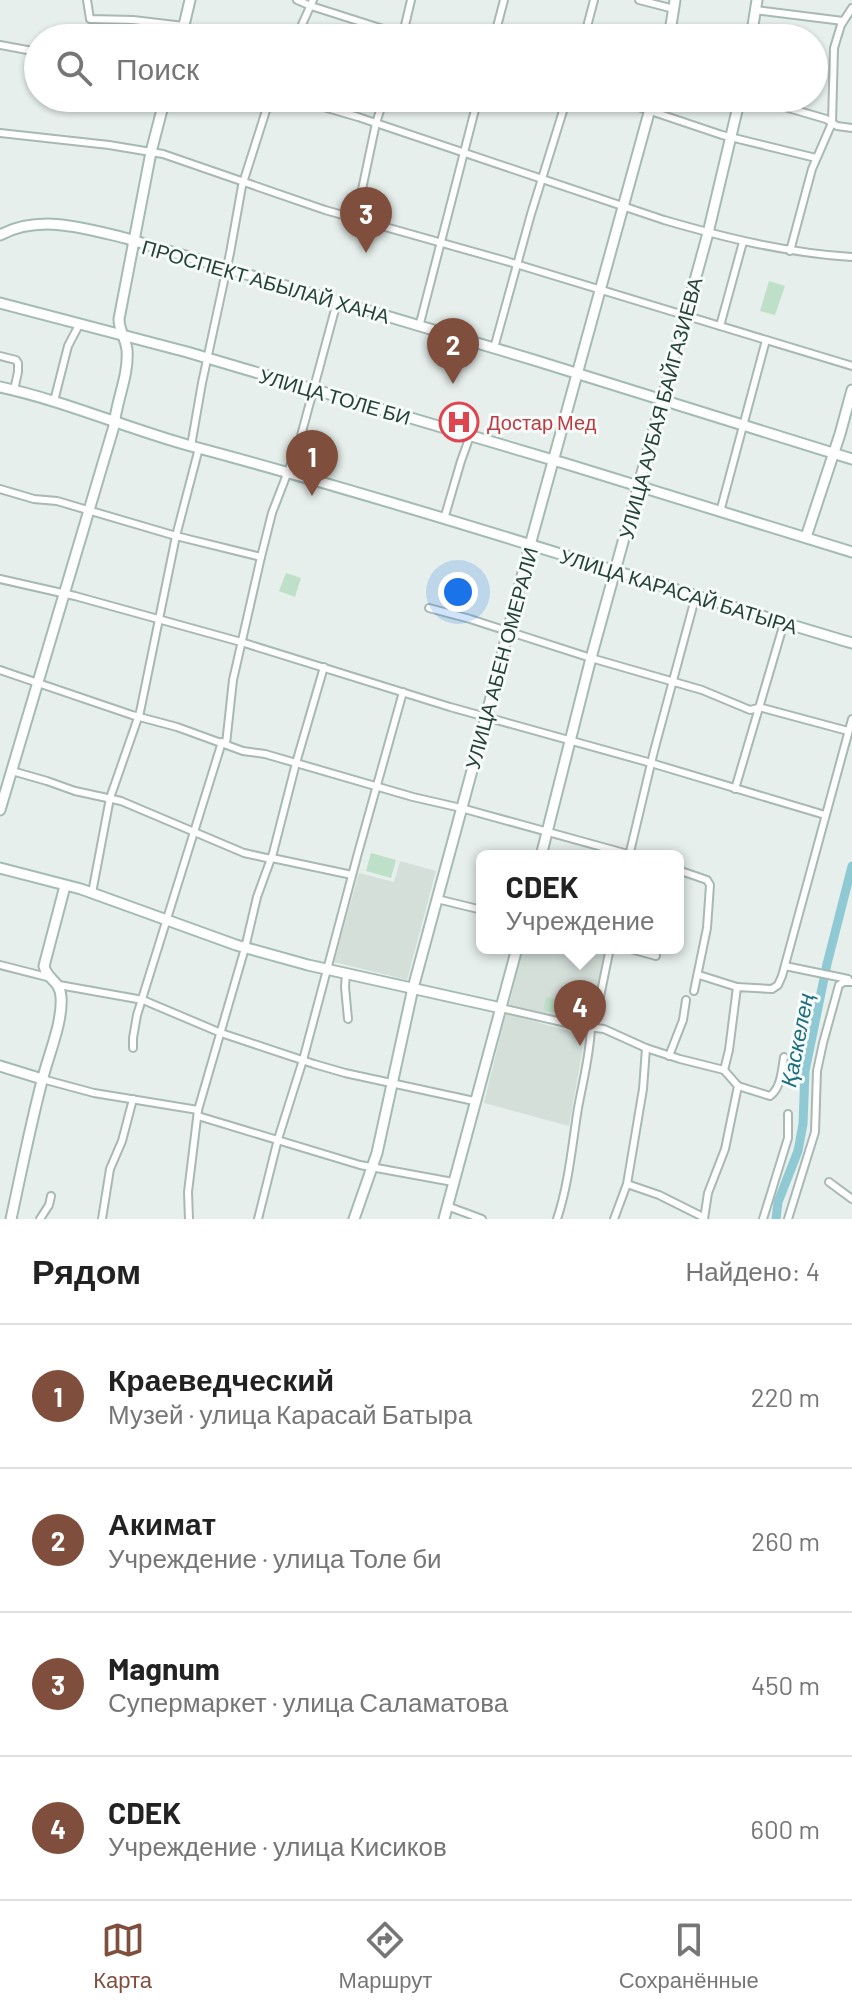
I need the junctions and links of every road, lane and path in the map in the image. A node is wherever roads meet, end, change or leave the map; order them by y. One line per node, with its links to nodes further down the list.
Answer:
1 (87, 0): 13 (street)
2 (190, 0): 14 (main road)
3 (297, 0): 8 (street)
4 (411, 0): 17 (street)
5 (504, 0): 18 (street)
6 (594, 0): 19 (street)
7 (639, 0): 9 (street)
8 (312, 3): 15 (street); 16 (street)
9 (675, 4): 20 (main road)
10 (756, 5): 12 (street)
11 (852, 8): 12 (street)
12 (843, 21): 34 (street)
13 (167, 24)
14 (184, 24)
15 (302, 24)
16 (368, 24)
17 (406, 24)
18 (498, 24)
19 (588, 24)
20 (671, 24)
21 (0, 45): 22 (street)
22 (24, 49)
23 (161, 112): 38 (main road)
24 (266, 112): 42 (street)
25 (339, 112): 33 (street)
26 (380, 112): 33 (street)
27 (474, 112): 39 (street)
28 (563, 112): 41 (street)
29 (648, 112): 43 (main road, УЛИЦА АБЕН ОМЕРАЛИ)
30 (655, 112): 37 (street)
31 (737, 112): 37 (main road, УЛИЦА АУБАЯ БАЙГАЗИЕВА)
32 (802, 112): 34 (street)
33 (376, 123): 39 (street); 44 (street)
34 (832, 123): 35 (street); 40 (street)
35 (852, 128)
36 (0, 133): 38 (street)
37 (731, 137): 40 (street); 45 (main road, УЛИЦА АУБАЯ БАЙГАЗИЕВА)
38 (151, 152): 42 (street); 47 (main road)
39 (463, 152): 41 (street); 49 (street)
40 (816, 158): 50 (street)
41 (542, 179): 43 (street); 52 (street)
42 (243, 182): 44 (street); 53 (street)
43 (624, 206): 45 (street); 54 (main road, УЛИЦА АБЕН ОМЕРАЛИ)
44 (356, 218): 49 (street)
45 (708, 233): 48 (street); 57 (main road, УЛИЦА АУБАЯ БАЙГАЗИЕВА)
46 (0, 235): 47 (main road, ПРОСПЕКТ АБЫЛАЙ ХАНА)
47 (134, 242): 53 (main road, ПРОСПЕКТ АБЫЛАЙ ХАНА); 61 (main road)
48 (743, 242): 50 (street); 59 (street)
49 (441, 243): 52 (street); 60 (street)
50 (790, 251): 51 (street)
51 (852, 257)
52 (518, 265): 54 (street); 63 (street)
53 (226, 269): 55 (main road, ПРОСПЕКТ АБЫЛАЙ ХАНА); 65 (street)
54 (600, 290): 57 (street); 67 (main road, УЛИЦА АБЕН ОМЕРАЛИ)
55 (337, 302): 60 (main road, ПРОСПЕКТ АБЫЛАЙ ХАНА); 71 (street)
56 (0, 303): 58 (main road, УЛИЦА ТОЛЕ БИ)
57 (685, 315): 59 (street); 72 (main road, УЛИЦА АУБАЯ БАЙГАЗИЕВА)
58 (79, 325): 61 (main road, УЛИЦА ТОЛЕ БИ); 73 (street)
59 (720, 326): 62 (street)
60 (419, 327): 63 (main road, ПРОСПЕКТ АБЫЛАЙ ХАНА)
61 (122, 335): 65 (main road, УЛИЦА ТОЛЕ БИ); 74 (main road)
62 (766, 340): 66 (street); 75 (street)
63 (494, 348): 67 (main road, ПРОСПЕКТ АБЫЛАЙ ХАНА)
64 (0, 356): 69 (street)
65 (207, 359): 71 (main road, УЛИЦА ТОЛЕ БИ); 77 (street)
66 (852, 366)
67 (578, 373): 72 (main road, ПРОСПЕКТ АБЫЛАЙ ХАНА); 80 (main road, УЛИЦА АБЕН ОМЕРАЛИ)
68 (0, 387): 69 (main road, УЛИЦА КАРАСАЙ БАТЫРА)
69 (14, 390): 73 (main road, УЛИЦА КАРАСАЙ БАТЫРА)
70 (852, 390): 78 (main road)
71 (314, 391): 76 (main road, УЛИЦА ТОЛЕ БИ); 81 (street)
72 (662, 400): 75 (main road, ПРОСПЕКТ АБЫЛАЙ ХАНА); 82 (main road, УЛИЦА АУБАЯ БАЙГАЗИЕВА)
73 (54, 401): 74 (main road, УЛИЦА КАРАСАЙ БАТЫРА)
74 (114, 423): 77 (main road, УЛИЦА КАРАСАЙ БАТЫРА); 84 (main road)
75 (743, 425): 78 (main road, ПРОСПЕКТ АБЫЛАЙ ХАНА); 85 (street)
76 (470, 436): 80 (main road, УЛИЦА ТОЛЕ БИ); 86 (street)
77 (195, 447): 81 (main road, УЛИЦА КАРАСАЙ БАТЫРА); 87 (street)
78 (833, 453): 79 (main road, ПРОСПЕКТ АБЫЛАЙ ХАНА); 88 (main road)
79 (852, 459)
80 (553, 460): 82 (main road, УЛИЦА ТОЛЕ БИ); 89 (main road, УЛИЦА АБЕН ОМЕРАЛИ)
81 (287, 472): 86 (main road, УЛИЦА КАРАСАЙ БАТЫРА); 91 (street)
82 (638, 485): 85 (main road, УЛИЦА ТОЛЕ БИ); 92 (main road, УЛИЦА АУБАЯ БАЙГАЗИЕВА)
83 (0, 489): 84 (street)
84 (89, 510): 87 (street); 94 (main road)
85 (720, 512): 88 (main road, УЛИЦА ТОЛЕ БИ)
86 (444, 519): 89 (main road, УЛИЦА КАРАСАЙ БАТЫРА)
87 (176, 536): 91 (street); 97 (street)
88 (806, 537): 90 (main road, УЛИЦА ТОЛЕ БИ)
89 (530, 545): 92 (main road, УЛИЦА КАРАСАЙ БАТЫРА); 99 (main road, УЛИЦА АБЕН ОМЕРАЛИ)
90 (852, 552)
91 (261, 557): 100 (street)
92 (615, 571): 95 (main road, УЛИЦА КАРАСАЙ БАТЫРА); 102 (main road, УЛИЦА АУБАЯ БАЙГАЗИЕВА)
93 (0, 579): 94 (street)
94 (64, 594): 97 (street); 106 (main road)
95 (696, 595): 98 (main road, УЛИЦА КАРАСАЙ БАТЫРА); 105 (street)
96 (429, 608): 99 (street)
97 (159, 620): 100 (street); 109 (street)
98 (784, 623): 101 (main road, УЛИЦА КАРАСАЙ БАТЫРА); 108 (street)
99 (508, 631): 102 (street); 110 (main road, УЛИЦА АБЕН ОМЕРАЛИ)
100 (241, 642): 103 (street); 114 (street)
101 (852, 643)
102 (591, 658): 105 (street); 113 (main road, УЛИЦА АУБАЯ БАЙГАЗИЕВА)
103 (324, 667): 107 (street); 115 (street)
104 (0, 670): 106 (street)
105 (672, 681): 108 (street); 116 (street)
106 (38, 682): 109 (street); 118 (main road)
107 (403, 692): 110 (street); 119 (street)
108 (758, 708): 112 (street); 120 (street)
109 (137, 716): 114 (street); 121 (street)
110 (485, 717): 113 (street); 122 (main road, УЛИЦА АБЕН ОМЕРАЛИ)
111 (852, 719): 112 (street)
112 (848, 731): 124 (street)
113 (570, 741): 116 (street); 126 (main road, УЛИЦА АУБАЯ БАЙГАЗИЕВА)
114 (224, 743): 115 (street); 125 (street)
115 (296, 763): 119 (street); 130 (street)
116 (651, 763): 120 (street); 129 (street)
117 (0, 769): 118 (street)
118 (12, 771): 121 (street); 123 (main road)
119 (377, 786): 122 (street); 133 (street)
120 (735, 789): 124 (street)
121 (110, 798): 125 (street); 135 (street)
122 (461, 808): 126 (street); 136 (main road, УЛИЦА АБЕН ОМЕРАЛИ)
123 (0, 810)
124 (825, 815): 145 (street)
125 (194, 832): 130 (street); 138 (street)
126 (547, 832): 127 (main road, УЛИЦА АУБАЯ БАЙГАЗИЕВА); 128 (street)
127 (542, 850)
128 (613, 850)
129 (632, 850)
130 (271, 859): 133 (street); 139 (street)
131 (0, 868): 134 (main road)
132 (684, 872): 148 (street)
133 (352, 875): 146 (street)
134 (65, 886): 135 (main road); 150 (main road)
135 (92, 893): 138 (main road)
136 (437, 899): 137 (street); 152 (main road, УЛИЦА АБЕН ОМЕРАЛИ)
137 (476, 909)
138 (166, 919): 139 (main road); 154 (street)
139 (245, 948): 146 (main road); 159 (street)
140 (515, 954): 156 (main road)
141 (609, 954): 158 (street)
142 (649, 954): 143 (street)
143 (656, 956)
144 (0, 965): 150 (street)
145 (785, 966): 149 (street); 151 (street)
146 (327, 968): 147 (main road); 164 (street)
147 (346, 973): 152 (main road); 157 (street)
148 (699, 975): 151 (street); 153 (street)
149 (852, 980): 194 (street)
150 (55, 982): 154 (street); 167 (main road)
151 (737, 987): 166 (street)
152 (413, 988): 156 (main road); 168 (main road, УЛИЦА АБЕН ОМЕРАЛИ)
153 (694, 991)
154 (143, 1000): 159 (street); 160 (street)
155 (686, 1000): 162 (street)
156 (501, 1008): 158 (street); 171 (main road)
157 (348, 1019)
158 (592, 1027): 161 (street); 191 (street)
159 (221, 1033): 164 (street); 172 (street)
160 (133, 1048)
161 (646, 1048): 162 (street); 178 (street)
162 (669, 1056): 166 (street)
163 (784, 1057): 169 (street)
164 (303, 1060): 168 (street); 174 (street)
165 (0, 1066): 167 (main road)
166 (724, 1070): 169 (street)
167 (42, 1079): 170 (street); 183 (main road)
168 (392, 1082): 171 (street); 175 (main road, УЛИЦА АБЕН ОМЕРАЛИ)
169 (738, 1086): 182 (street)
170 (133, 1099): 172 (street); 185 (street)
171 (474, 1101): 176 (main road)
172 (198, 1113): 174 (street); 186 (street)
173 (788, 1114): 193 (street)
174 (278, 1139): 175 (street); 187 (street)
175 (373, 1167): 176 (street); 188 (main road, УЛИЦА АБЕН ОМЕРАЛИ)
176 (453, 1182): 181 (main road)
177 (829, 1182): 180 (street)
178 (627, 1184): 182 (street); 192 (street)
179 (51, 1196): 184 (street)
180 (852, 1199)
181 (447, 1206): 189 (main road); 190 (street)
182 (704, 1218)
183 (11, 1219)
184 (40, 1219)
185 (102, 1219)
186 (189, 1219)
187 (258, 1219)
188 (354, 1219)
189 (444, 1219)
190 (482, 1219)
191 (557, 1219)
192 (614, 1219)
193 (763, 1219)
194 (788, 1219)

